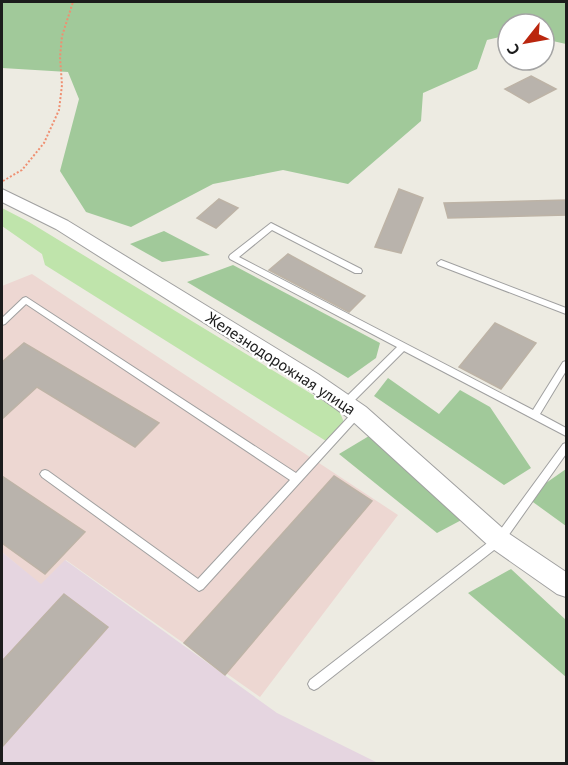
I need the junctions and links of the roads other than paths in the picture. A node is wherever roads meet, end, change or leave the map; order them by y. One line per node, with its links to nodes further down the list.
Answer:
1 (2, 195): 8 (street, Железнодорожная улица)
2 (441, 263): 4 (lane)
3 (358, 271): 6 (lane)
4 (567, 311)
5 (2, 322): 13 (lane)
6 (403, 346): 8 (lane); 9 (lane)
7 (567, 364): 9 (lane)
8 (351, 409): 13 (lane); 14 (street, Железнодорожная улица)
9 (535, 415): 10 (lane)
10 (567, 432)
11 (567, 447): 14 (lane)
12 (45, 474): 13 (lane)
13 (297, 479)
14 (499, 540): 15 (street, Железнодорожная улица); 16 (lane)
15 (567, 586)
16 (314, 684)

